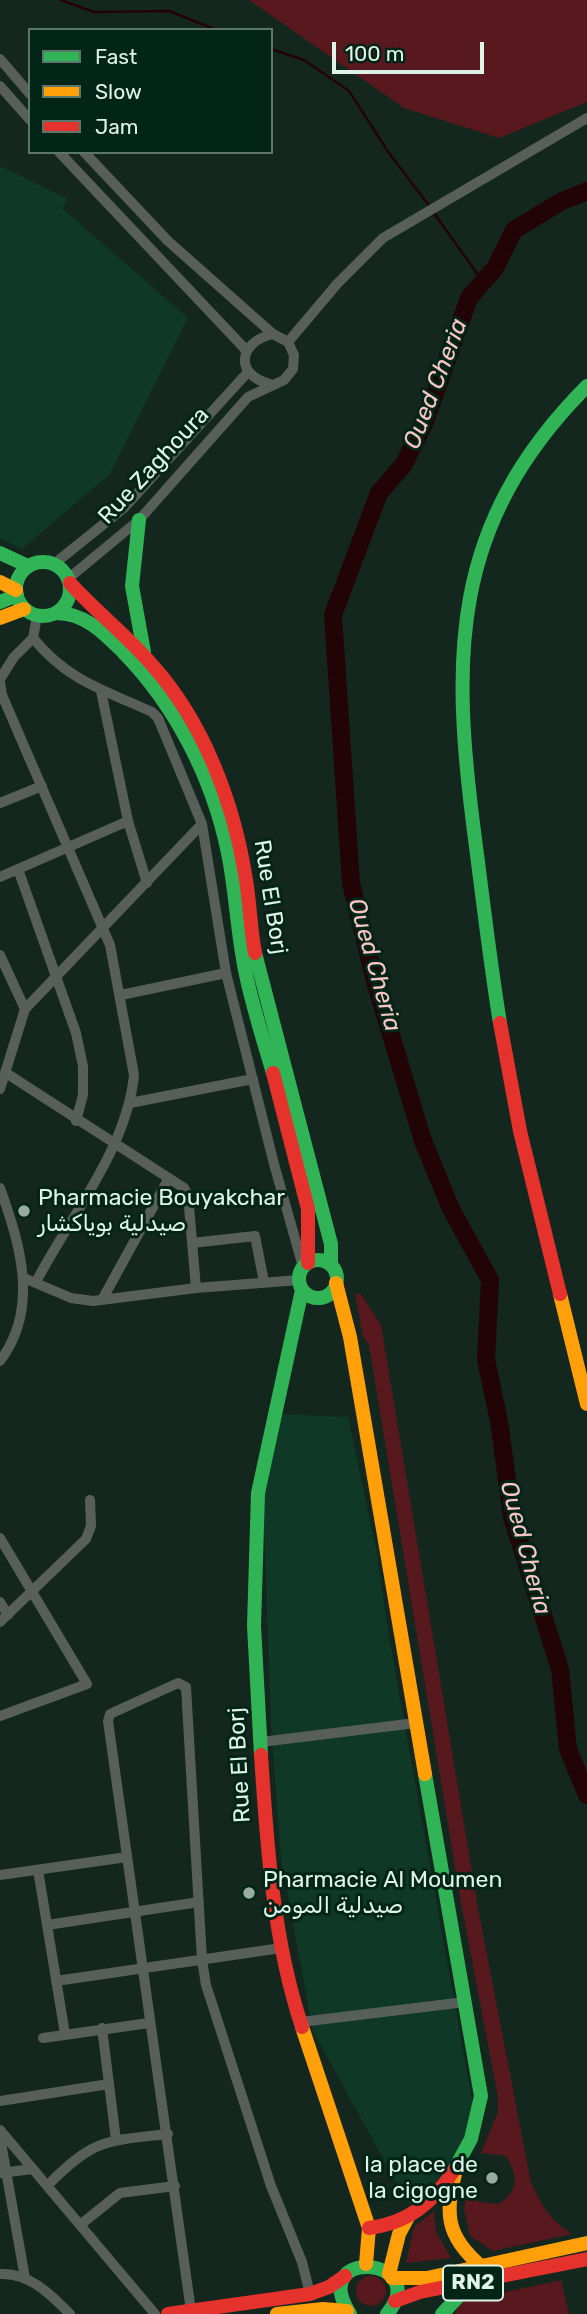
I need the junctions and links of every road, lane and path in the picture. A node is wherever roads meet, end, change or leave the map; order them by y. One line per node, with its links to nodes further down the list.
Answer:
1 (0, 59): 3 (street)
2 (0, 86): 4 (street)
3 (28, 92)
4 (28, 118)
5 (587, 118): 9 (street)
6 (61, 154): 10 (street)
7 (86, 154): 8 (street)
8 (272, 334): 9 (street); 10 (street)
9 (288, 342): 12 (street, Rue Zaghoura)
10 (246, 350): 11 (street)
11 (248, 372): 12 (street); 16 (street, Rue Zaghoura)
12 (270, 384): 14 (street, Rue Zaghoura)
13 (587, 386): 60 (main road)
14 (139, 520): 18 (street, Rue Zaghoura); 25 (main road)
15 (0, 552): 17 (main road)
16 (54, 564): 17 (main road); 18 (main road)
17 (28, 566): 21 (main road)
18 (69, 580): 22 (main road); 25 (main road, Rue El Borj)
19 (0, 582): 21 (main road)
20 (0, 602): 21 (main road)
21 (23, 602): 22 (main road); 23 (main road); 24 (street)
22 (57, 613): 52 (main road, Rue El Borj)
23 (0, 618)
24 (33, 638): 26 (street); 27 (street)
25 (145, 653): 51 (main road, Rue El Borj)
26 (0, 681): 28 (street)
27 (101, 691): 30 (street); 31 (street)
28 (42, 786): 29 (street); 32 (street)
29 (0, 803)
30 (128, 821): 32 (street); 35 (street)
31 (202, 824): 35 (street); 38 (street)
32 (69, 848): 33 (street); 36 (street)
33 (18, 869): 34 (street); 39 (street)
34 (0, 877)
35 (148, 883): 36 (street)
36 (103, 929): 39 (street); 40 (street)
37 (0, 955): 41 (street)
38 (226, 973): 40 (street); 43 (street)
39 (58, 975): 41 (street); 46 (street)
40 (121, 995): 45 (street)
41 (24, 1009): 42 (street)
42 (6, 1073): 44 (street); 46 (street)
43 (253, 1079): 45 (street); 52 (street)
44 (0, 1089)
45 (130, 1103): 47 (street)
46 (76, 1121): 47 (street)
47 (115, 1144): 48 (street); 54 (street)
48 (169, 1178): 50 (street); 58 (street)
49 (0, 1188): 53 (street)
50 (192, 1243): 55 (street); 57 (street)
51 (331, 1265): 52 (main road); 56 (main road)
52 (303, 1275): 55 (street); 56 (main road); 68 (main road, Rue El Borj)
53 (24, 1278): 54 (street); 59 (street)
54 (36, 1282): 58 (street)
55 (264, 1282): 57 (street)
56 (336, 1283): 67 (main road)
57 (196, 1288): 58 (street)
58 (102, 1300)
59 (0, 1361)
60 (587, 1404)
61 (90, 1500): 63 (street)
62 (0, 1538): 63 (street)
63 (33, 1593): 65 (street); 66 (street)
64 (0, 1602): 65 (street)
65 (4, 1618)
66 (0, 1716)
67 (416, 1723): 68 (street); 79 (main road)
68 (261, 1742): 75 (main road, Rue El Borj)
69 (127, 1857): 70 (street); 72 (street); 73 (street)
70 (38, 1870): 71 (street); 74 (street)
71 (0, 1875)
72 (199, 1902): 73 (street); 76 (street)
73 (134, 1914): 74 (street); 77 (street)
74 (47, 1925): 78 (street)
75 (281, 1948): 76 (street); 80 (main road, Rue El Borj)
76 (202, 1959): 77 (street); 108 (street)
77 (141, 1967): 78 (street); 81 (street)
78 (56, 1981): 83 (street)
79 (465, 2001): 80 (street); 91 (main road)
80 (301, 2022): 98 (main road, Rue El Borj)
81 (149, 2023): 82 (street); 88 (street)
82 (102, 2028): 83 (street); 85 (street)
83 (65, 2034): 84 (street)
84 (43, 2038)
85 (110, 2084): 86 (street); 90 (street)
86 (0, 2101)
87 (0, 2130): 92 (street)
88 (168, 2134): 90 (street); 95 (street)
89 (0, 2137): 93 (street)
90 (116, 2140): 94 (street)
91 (457, 2166): 96 (main road); 102 (main road)
92 (32, 2169): 93 (street); 94 (street)
93 (3, 2173): 106 (street)
94 (47, 2186): 97 (street)
95 (175, 2186): 97 (street); 110 (street)
96 (408, 2217): 98 (main road); 105 (main road)
97 (80, 2225): 113 (street)
98 (369, 2228): 101 (main road)
99 (587, 2243): 102 (main road, RN2)
100 (587, 2259): 107 (main road, RN2)
101 (366, 2264): 104 (main road); 105 (main road, RN2)
102 (482, 2267): 105 (main road, RN2)
103 (0, 2274): 106 (street)
104 (345, 2276): 108 (main road); 111 (main road)
105 (391, 2276): 109 (main road, RN2)
106 (25, 2278): 112 (street)
107 (470, 2284): 109 (main road, RN2); 116 (main road)
108 (310, 2294): 110 (main road)
109 (394, 2309)
110 (191, 2311): 114 (main road)
111 (348, 2313): 115 (main road)
112 (70, 2314)
113 (155, 2314)
114 (168, 2314)
115 (277, 2314)
116 (442, 2314)

